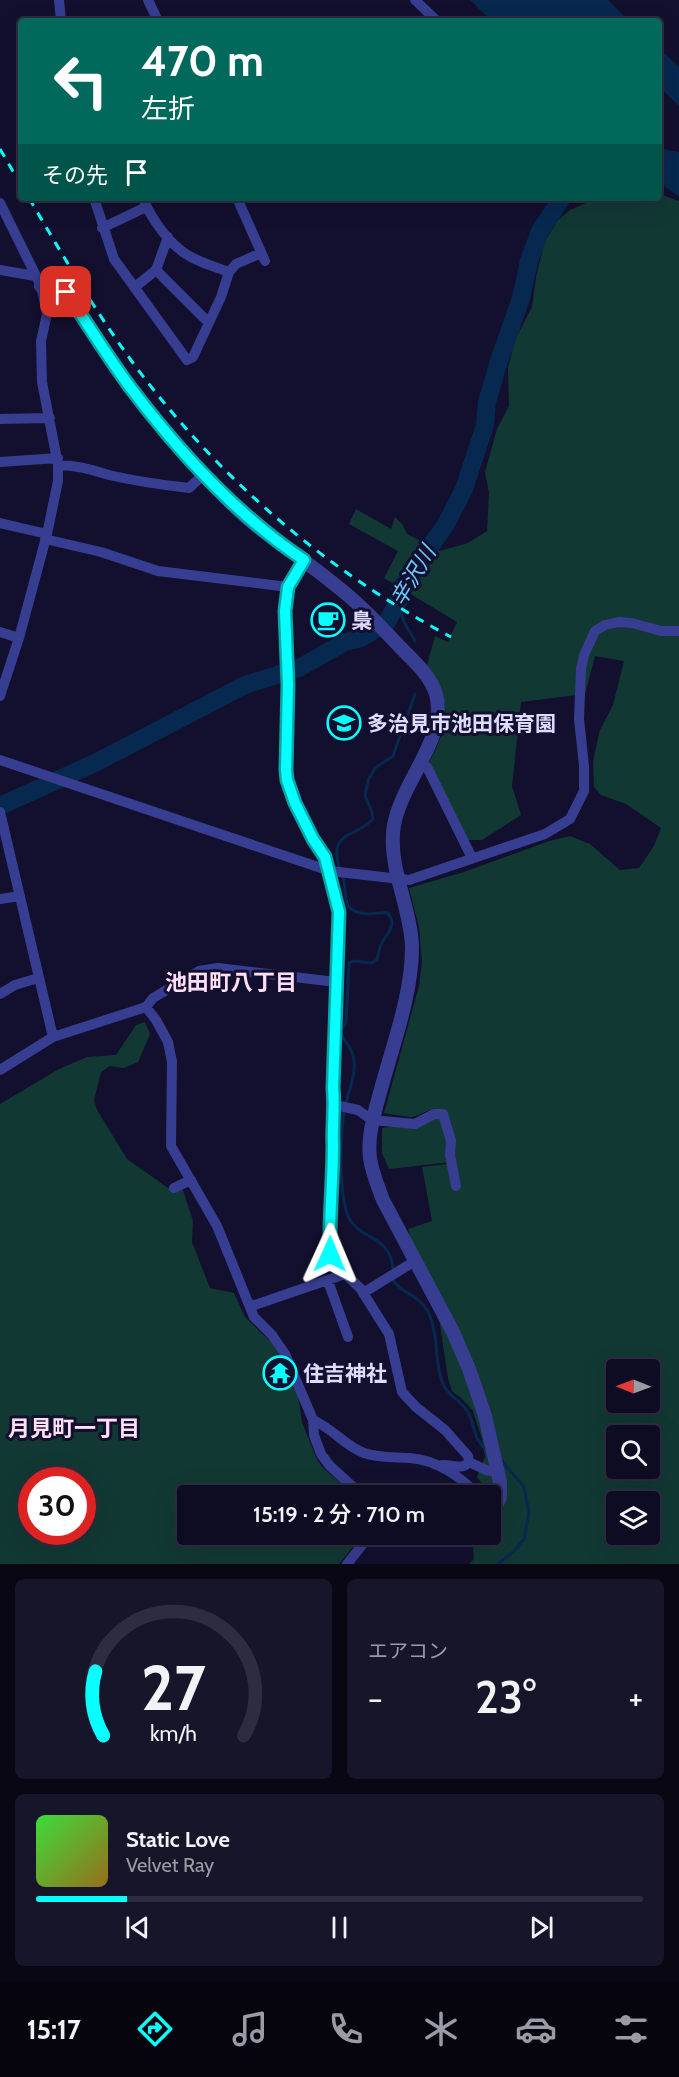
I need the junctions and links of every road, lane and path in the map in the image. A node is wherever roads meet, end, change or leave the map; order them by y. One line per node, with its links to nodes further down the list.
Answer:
1 (59, 0): 4 (street)
2 (148, 0): 5 (street)
3 (415, 0): 6 (street)
4 (61, 18)
5 (157, 18)
6 (434, 18)
7 (95, 201): 11 (street)
8 (238, 201): 15 (street)
9 (145, 202): 11 (street); 12 (street)
10 (0, 203): 16 (street)
11 (102, 228): 17 (street)
12 (168, 237): 14 (street); 15 (street)
13 (0, 270): 16 (street)
14 (156, 270): 17 (street); 18 (street)
15 (229, 272): 18 (street)
16 (38, 281): 19 (street); 23 (street)
17 (135, 287): 18 (street)
18 (210, 321)
19 (50, 418): 20 (street); 21 (street)
20 (0, 419)
21 (58, 461): 22 (street); 23 (street); 25 (street)
22 (0, 462)
23 (204, 474): 26 (street)
24 (0, 523): 25 (street)
25 (46, 537): 27 (street); 30 (street)
26 (304, 560): 27 (street); 33 (street)
27 (288, 587): 36 (street)
28 (679, 631): 35 (street)
29 (0, 632): 30 (street)
30 (19, 638): 31 (street)
31 (0, 696)
32 (0, 760): 36 (street)
33 (420, 763): 35 (street); 37 (street)
34 (1, 817): 38 (street)
35 (472, 858): 37 (street)
36 (337, 872): 37 (street); 41 (street)
37 (399, 880): 47 (street)
38 (20, 896): 39 (street); 40 (street)
39 (0, 899)
40 (38, 978): 42 (street); 44 (street)
41 (336, 982): 43 (street); 46 (street)
42 (0, 994)
43 (146, 1007): 44 (street); 48 (street)
44 (53, 1036): 45 (street)
45 (0, 1070)
46 (341, 1106): 47 (street); 52 (street)
47 (372, 1120): 49 (street); 51 (street)
48 (191, 1180): 50 (street); 55 (street)
49 (456, 1186)
50 (174, 1188)
51 (415, 1261): 54 (street); 60 (street)
52 (345, 1274): 53 (street); 54 (street)
53 (328, 1281): 55 (street); 56 (street)
54 (363, 1293): 58 (street)
55 (252, 1306): 57 (street)
56 (348, 1337)
57 (313, 1420): 59 (street); 61 (street)
58 (469, 1462): 59 (street); 60 (street)
59 (438, 1466): 62 (street)
60 (498, 1472): 63 (street)
61 (351, 1485)
62 (468, 1485)
63 (500, 1485)
64 (362, 1545): 65 (street)
65 (347, 1564)

